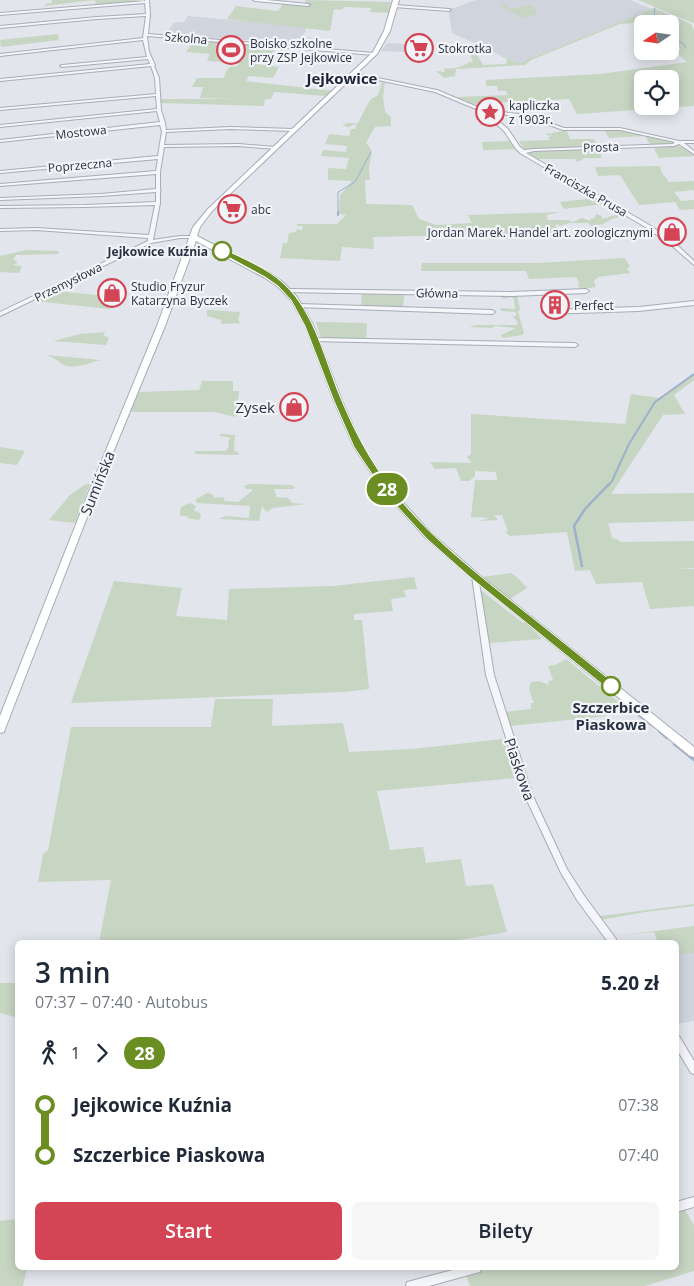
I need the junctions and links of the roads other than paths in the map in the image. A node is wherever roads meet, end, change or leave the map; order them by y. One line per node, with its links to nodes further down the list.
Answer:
1 (255, 0): 5 (street)
2 (147, 1): 8 (street); 9 (street)
3 (410, 2): 6 (street)
4 (395, 3): 6 (street); 12 (street)
5 (308, 6)
6 (408, 7): 7 (street)
7 (449, 10)
8 (0, 14)
9 (148, 15): 10 (street); 11 (street)
10 (0, 27)
11 (146, 37): 12 (street, Szkolna); 13 (street); 14 (street)
12 (374, 54): 17 (street)
13 (0, 55)
14 (149, 58): 15 (street); 16 (street)
15 (153, 65): 18 (street); 19 (street)
16 (62, 66)
17 (354, 74): 22 (street); 25 (street)
18 (0, 80)
19 (158, 95): 20 (street); 21 (street)
20 (0, 109)
21 (159, 110): 23 (street); 24 (street)
22 (484, 111): 28 (street); 32 (street, Franciszka Prusa)
23 (163, 123): 26 (street); 27 (street, Mostowa)
24 (0, 126)
25 (294, 130): 26 (street); 31 (street)
26 (164, 131): 30 (street)
27 (0, 141)
28 (679, 142): 29 (street); 32 (street, Prosta); 33 (street)
29 (694, 142)
30 (162, 146): 31 (street); 34 (street)
31 (276, 148): 43 (street)
32 (522, 152): 45 (street, Franciszka Prusa)
33 (694, 153)
34 (160, 157): 35 (street, Poprzeczna); 36 (street)
35 (0, 172)
36 (158, 172): 37 (street, Poprzeczna); 38 (street)
37 (0, 185)
38 (159, 190): 39 (street, Poprzeczna); 40 (street)
39 (0, 199)
40 (158, 203): 41 (street); 44 (street)
41 (0, 207)
42 (0, 230): 44 (street, Przemysłowa)
43 (194, 237): 44 (street, Przemysłowa); 46 (street); 56 (street, Sumińska)
44 (151, 239): 52 (street, Przemysłowa)
45 (694, 264)
46 (288, 291): 47 (street, Główna); 49 (street)
47 (586, 291)
48 (694, 303): 51 (street)
49 (299, 306): 50 (street, Główna); 53 (street)
50 (492, 312)
51 (546, 312)
52 (0, 314)
53 (315, 340): 54 (street); 55 (street)
54 (575, 345)
55 (474, 576): 57 (street); 58 (street, Piaskowa)
56 (0, 729)
57 (694, 753)
58 (612, 940)
59 (679, 1044): 60 (street)
60 (694, 1070)
61 (694, 1202): 62 (street)
62 (679, 1206)
63 (469, 1270): 64 (street)
64 (411, 1286)

